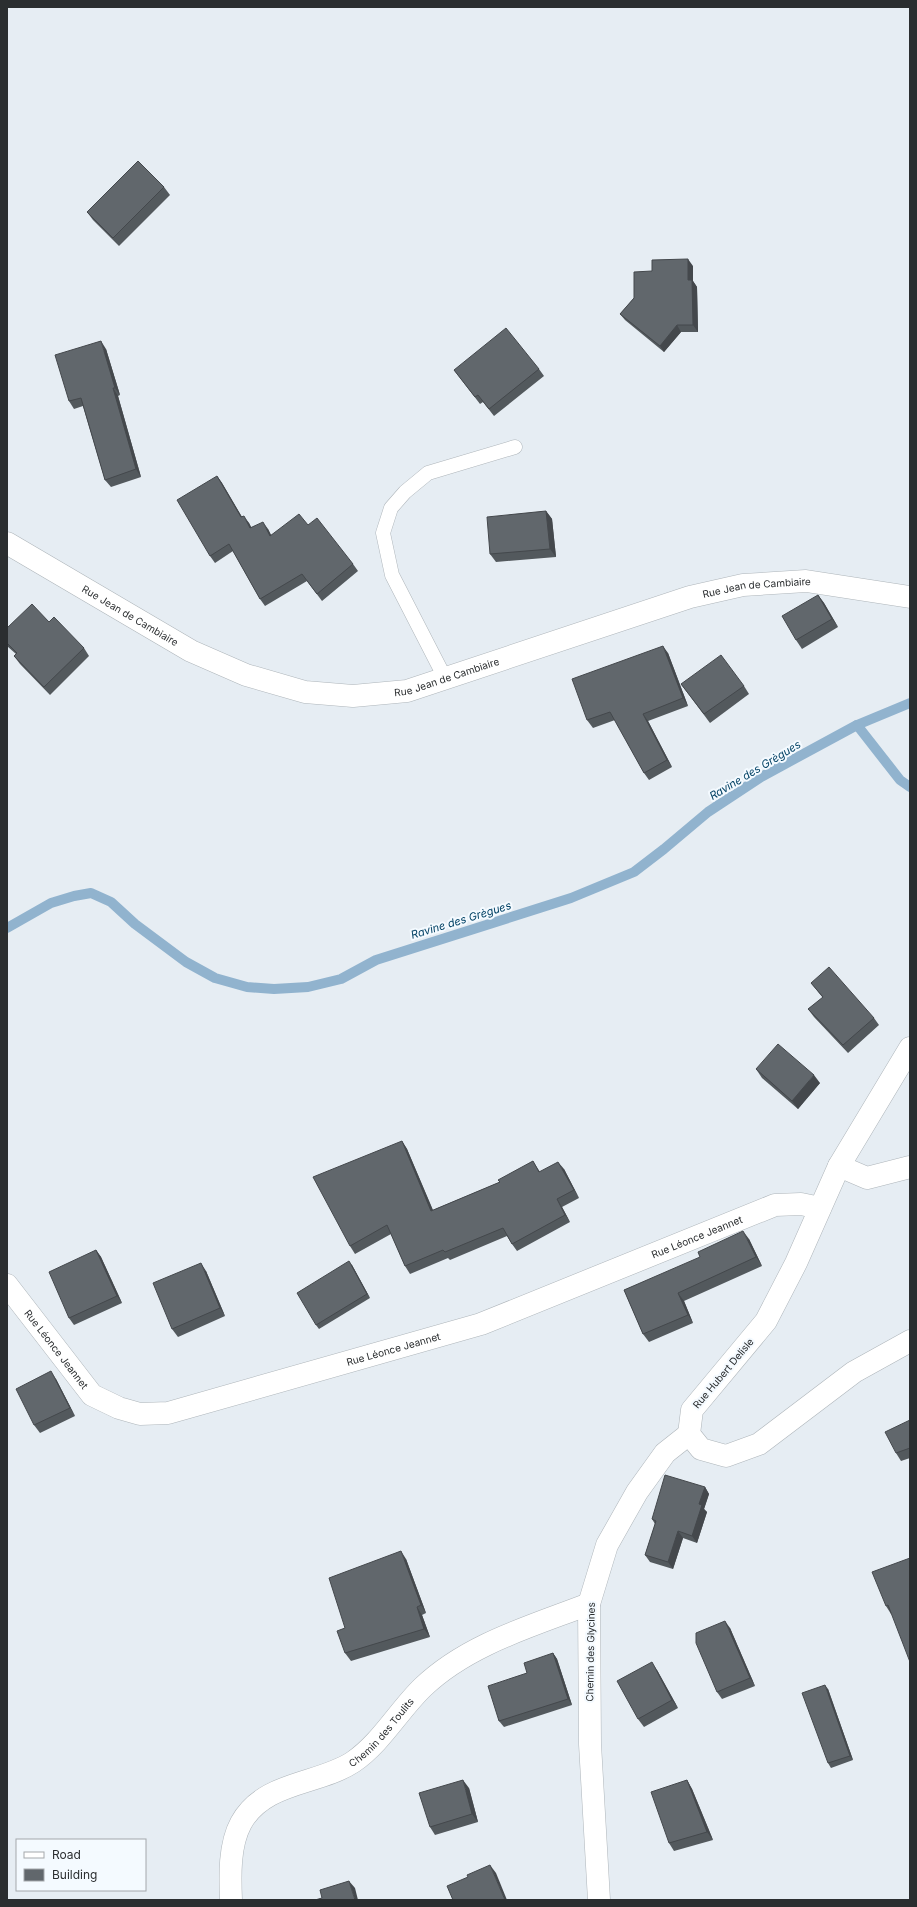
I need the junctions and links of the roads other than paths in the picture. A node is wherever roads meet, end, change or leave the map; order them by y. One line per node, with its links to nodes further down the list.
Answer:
1 (515, 447): 4 (lane)
2 (7, 543): 4 (street, Rue Jean de Cambiaire)
3 (910, 597): 4 (street, Rue Jean de Cambiaire)
4 (445, 678)
5 (910, 1048): 6 (street)
6 (840, 1166): 7 (street); 8 (street, Rue Hubert Delisle)
7 (910, 1167)
8 (820, 1208): 9 (street, Rue Léonce Jeannet); 11 (street, Rue Hubert Delisle)
9 (7, 1285)
10 (910, 1341): 11 (street)
11 (689, 1434): 12 (street, Chemin des Glycines)
12 (589, 1604): 13 (street, Chemin des Toulits); 14 (street, Chemin des Glycines)
13 (231, 1900)
14 (599, 1900)

